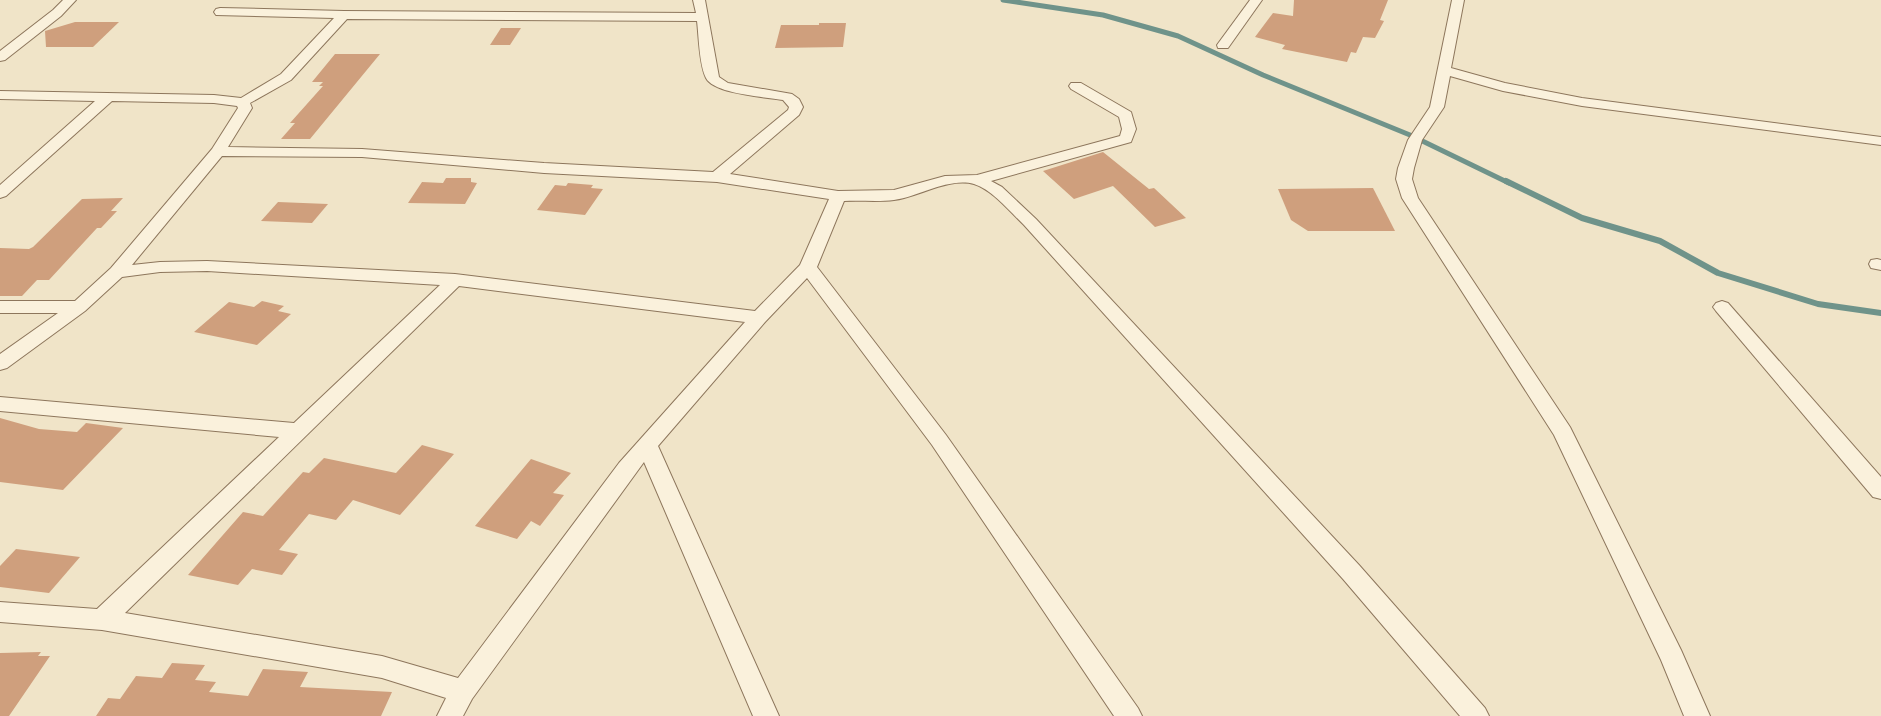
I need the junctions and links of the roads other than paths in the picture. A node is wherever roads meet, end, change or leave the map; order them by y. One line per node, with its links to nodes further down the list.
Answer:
1 (70, 0): 9 (street)
2 (699, 0): 7 (street)
3 (1256, 0): 8 (street)
4 (1458, 0): 10 (street)
5 (220, 12): 6 (street)
6 (344, 15): 7 (street); 14 (street)
7 (704, 17): 17 (street)
8 (1223, 45)
9 (0, 57)
10 (1444, 70): 15 (street); 40 (street)
11 (1076, 86): 18 (street)
12 (0, 95): 13 (street)
13 (107, 98): 14 (street); 19 (street)
14 (243, 102): 16 (street)
15 (1881, 141)
16 (218, 151): 17 (street); 22 (street)
17 (717, 178): 20 (street)
18 (977, 180): 20 (street); 39 (street)
19 (0, 193)
20 (838, 196): 21 (street)
21 (808, 267): 27 (street); 38 (street)
22 (117, 272): 23 (street); 25 (street)
23 (455, 280): 27 (street); 30 (street)
24 (0, 307): 25 (street)
25 (79, 307): 28 (street)
26 (1722, 307): 32 (street)
27 (759, 318): 31 (street)
28 (0, 364)
29 (0, 404): 30 (street)
30 (298, 431): 34 (street)
31 (647, 445): 35 (street); 37 (street)
32 (1881, 491)
33 (0, 612): 34 (street)
34 (102, 620): 35 (street)
35 (463, 691): 36 (street)
36 (450, 716)
37 (766, 716)
38 (1129, 716)
39 (1476, 716)
40 (1697, 716)

